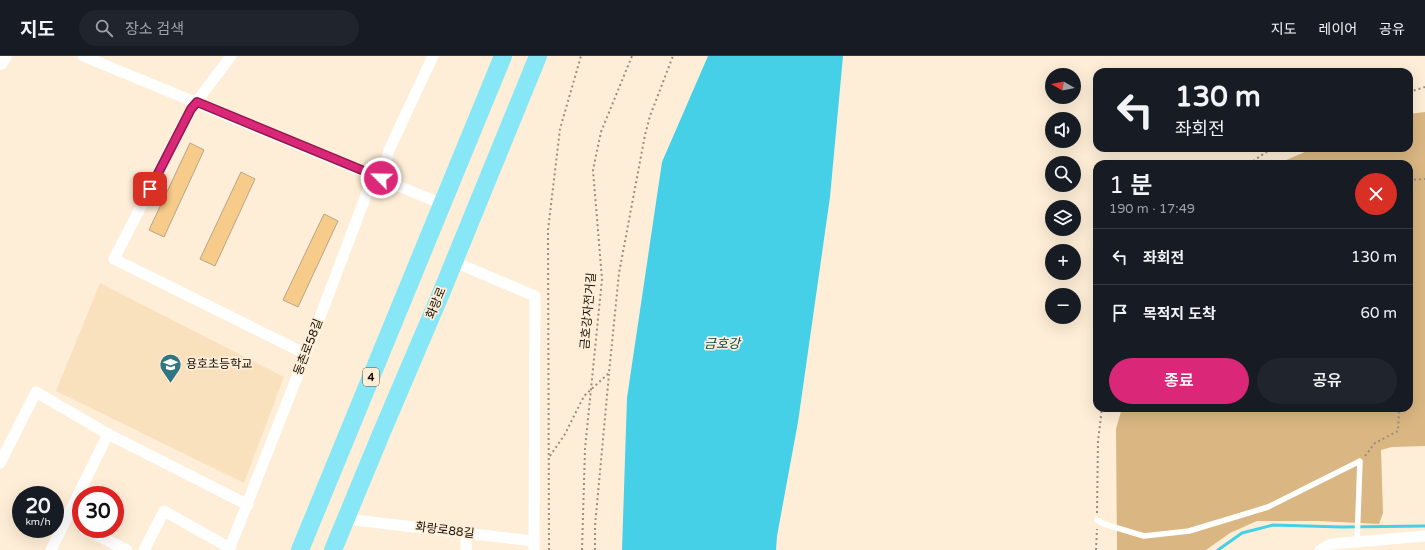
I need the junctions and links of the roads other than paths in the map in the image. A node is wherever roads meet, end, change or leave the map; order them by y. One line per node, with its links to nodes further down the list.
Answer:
1 (4, 56): 7 (main road)
2 (83, 56): 8 (street)
3 (231, 56): 8 (street)
4 (433, 56): 9 (street)
5 (503, 56): 11 (main road, 4)
6 (538, 56): 12 (main road, 화랑로)
7 (0, 62)
8 (197, 102): 9 (street); 13 (street)
9 (381, 178): 11 (street)
10 (368, 190): 13 (street, 동촌로58길)
11 (442, 204): 30 (main road, 4)
12 (454, 262): 17 (main road, 화랑로); 25 (street)
13 (306, 354): 16 (street, 동촌로58길)
14 (108, 434): 15 (street); 16 (street); 18 (street)
15 (0, 463)
16 (248, 504): 26 (street, 동촌로58길)
17 (346, 519): 21 (street, 화랑로88길); 31 (main road, 화랑로)
18 (66, 520): 20 (street); 27 (street)
19 (1097, 520): 24 (lane)
20 (72, 523)
21 (466, 533): 25 (street, 화랑로88길); 32 (street)
22 (1425, 536): 24 (street)
23 (102, 538): 28 (street)
24 (1357, 542): 33 (street)
25 (534, 545)
26 (230, 549): 29 (street)
27 (51, 550)
28 (127, 550)
29 (144, 550)
30 (300, 550)
31 (333, 550)
32 (466, 550)
33 (1320, 550)

